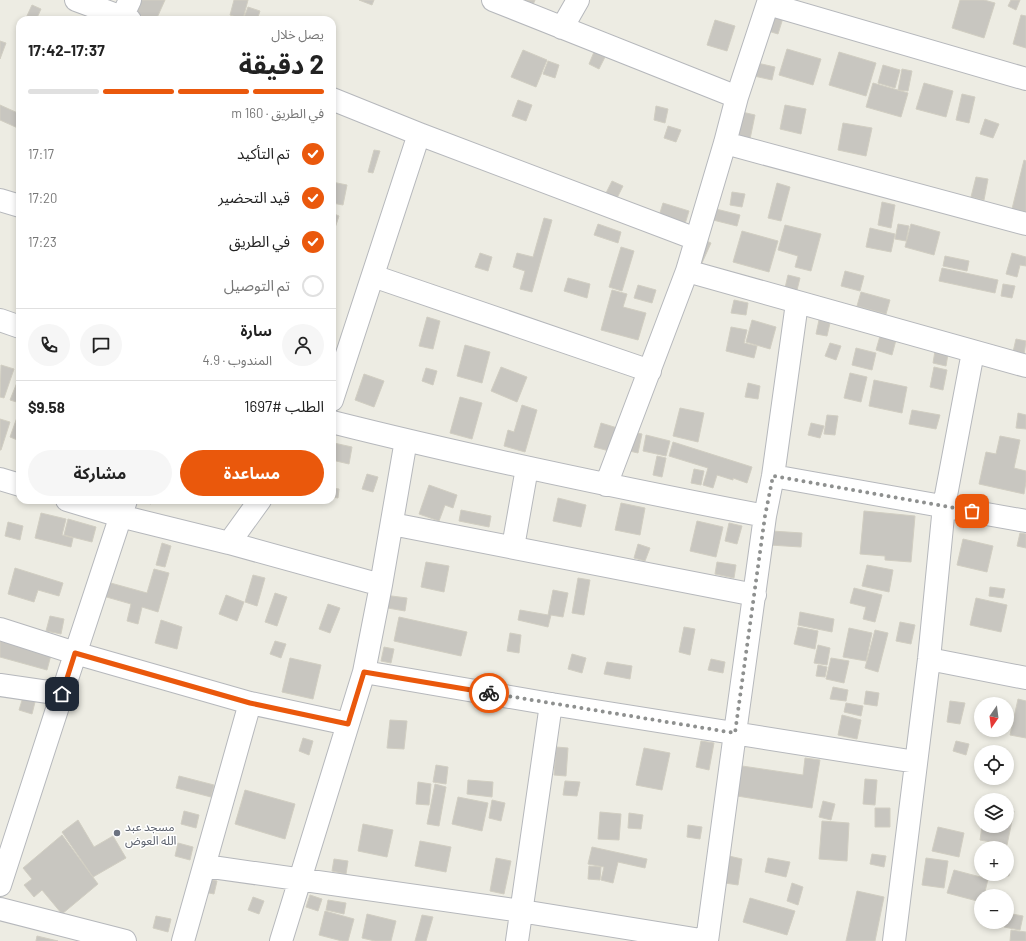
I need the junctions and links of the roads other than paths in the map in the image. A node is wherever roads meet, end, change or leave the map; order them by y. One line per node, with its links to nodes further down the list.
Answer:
1 (76, 0): 5 (street)
2 (493, 0): 6 (street)
3 (578, 0): 6 (street)
4 (768, 2): 7 (street); 8 (street)
5 (127, 12)
6 (562, 28): 8 (street)
7 (1026, 79)
8 (737, 96): 11 (street)
9 (336, 101): 10 (street)
10 (419, 134): 15 (street); 17 (street)
11 (725, 142): 14 (street); 15 (street)
12 (0, 200): 13 (street)
13 (16, 205)
14 (1026, 224)
15 (696, 239): 16 (street)
16 (687, 271): 18 (street); 23 (street)
17 (373, 276): 23 (street); 24 (street)
18 (797, 303): 21 (street); 28 (street)
19 (0, 320): 20 (street)
20 (16, 326)
21 (973, 352): 22 (street); 34 (street)
22 (1026, 366)
23 (650, 371): 31 (street)
24 (336, 388)
25 (336, 423): 26 (street)
26 (406, 440): 27 (street); 38 (street)
27 (527, 468): 31 (street); 40 (street)
28 (773, 476): 34 (street); 36 (street)
29 (0, 479): 30 (street)
30 (16, 484)
31 (606, 485): 36 (street)
32 (95, 504): 35 (street)
33 (257, 504): 39 (street)
34 (944, 506): 37 (street); 45 (street)
35 (123, 508): 39 (street); 44 (street)
36 (765, 516): 42 (street)
37 (1026, 521)
38 (392, 524): 40 (street); 41 (street)
39 (229, 542): 41 (street)
40 (513, 547): 42 (street)
41 (381, 585): 46 (street)
42 (755, 595): 53 (street)
43 (0, 629): 44 (street)
44 (75, 653): 49 (street); 50 (street)
45 (929, 659): 47 (street); 54 (street)
46 (364, 672): 51 (street); 52 (street)
47 (1026, 678)
48 (0, 685): 49 (street)
49 (62, 694): 57 (street)
50 (250, 703): 52 (street); 55 (street)
51 (551, 704): 53 (street); 59 (street)
52 (348, 724): 56 (street)
53 (735, 733): 54 (street); 64 (street)
54 (916, 762): 65 (street)
55 (205, 866): 56 (street); 61 (street)
56 (299, 880): 59 (street); 62 (street)
57 (0, 885)
58 (0, 909): 60 (street)
59 (521, 911): 63 (street); 64 (street)
60 (123, 941)
61 (183, 941)
62 (280, 941)
63 (517, 941)
64 (707, 941)
65 (894, 941)

